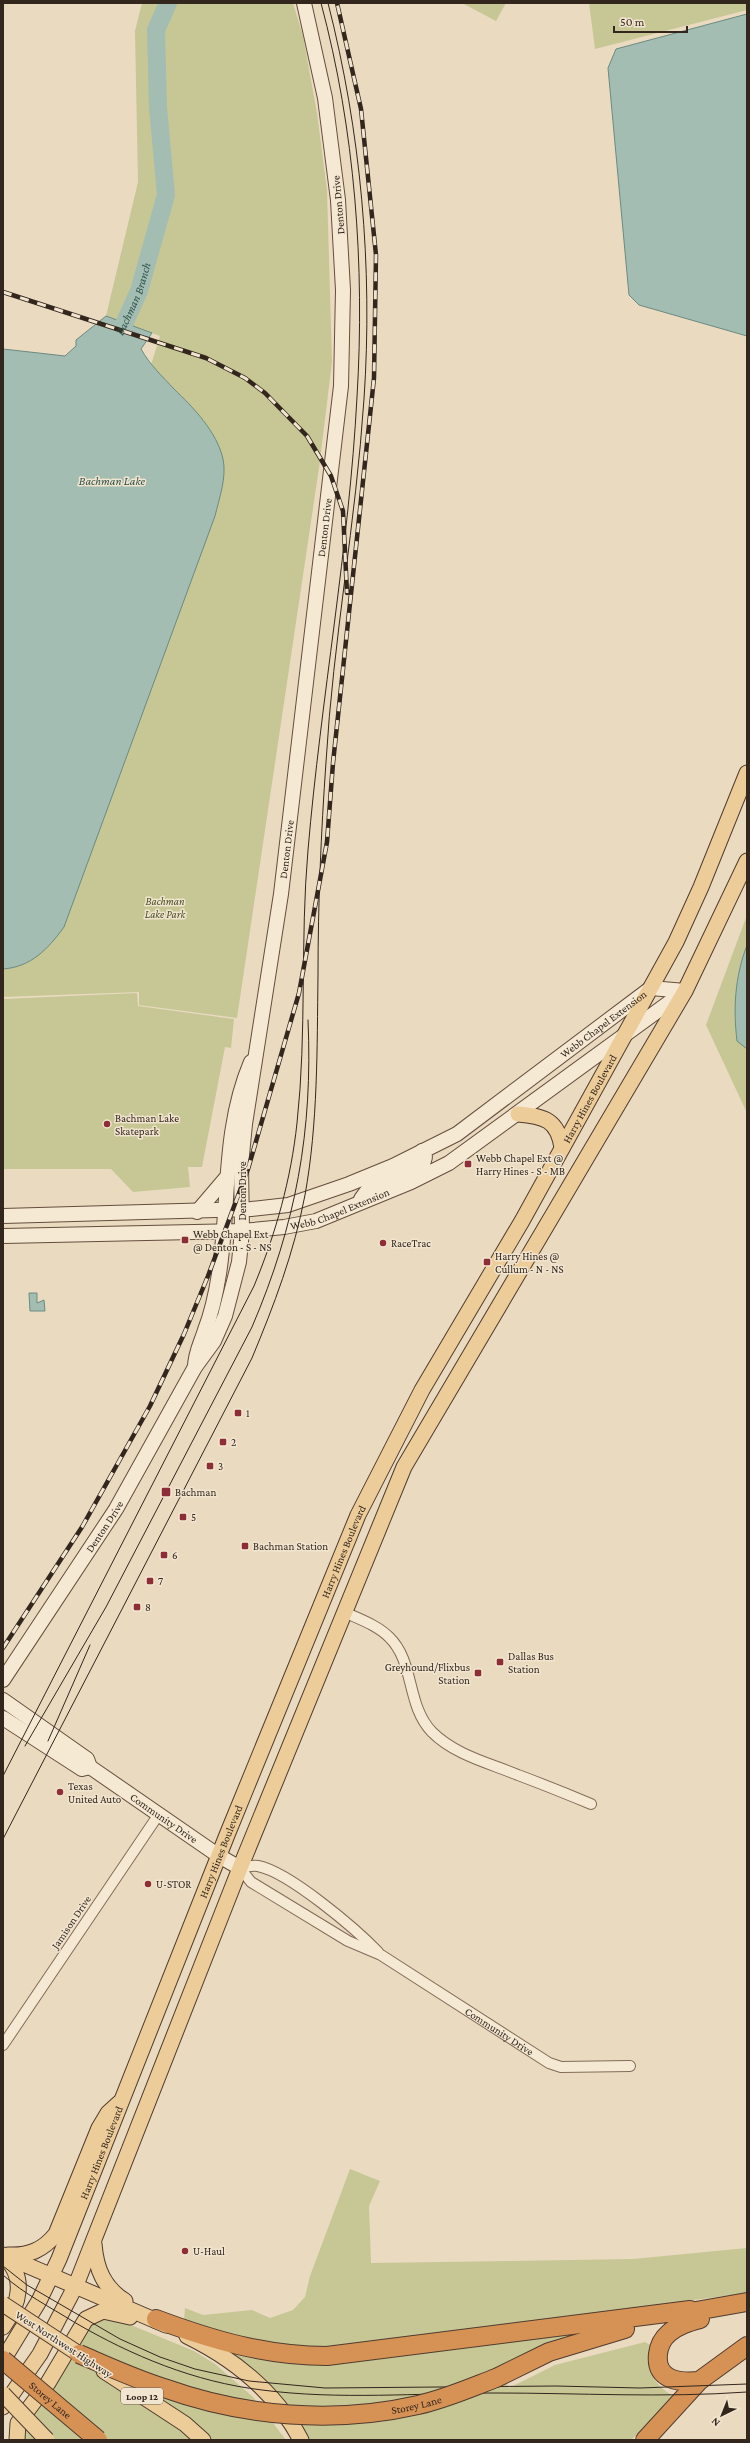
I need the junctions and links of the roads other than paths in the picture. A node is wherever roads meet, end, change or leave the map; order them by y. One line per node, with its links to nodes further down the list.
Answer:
1 (304, 3): 7 (main road, Denton Drive)
2 (747, 772): 4 (main road, Harry Hines Boulevard)
3 (747, 861): 5 (main road, Harry Hines Boulevard)
4 (651, 988): 5 (main road, Webb Chapel Extension); 6 (main road, Harry Hines Boulevard); 10 (main road, Webb Chapel Extension)
5 (685, 991): 6 (main road, Webb Chapel Extension); 21 (main road, Harry Hines Boulevard)
6 (626, 1033): 8 (main road, Webb Chapel Extension); 9 (main road, Harry Hines Boulevard)
7 (255, 1053): 11 (main road, Denton Drive); 14 (main road, Denton Drive)
8 (518, 1114): 9 (main road); 12 (main road, Webb Chapel Extension)
9 (562, 1148): 18 (main road, Harry Hines Boulevard)
10 (422, 1151): 12 (main road); 14 (main road, Webb Chapel Extension)
11 (226, 1177): 13 (main road, Denton Drive); 15 (main road)
12 (358, 1203): 20 (main road, Webb Chapel Extension)
13 (224, 1210): 14 (main road, Webb Chapel Extension); 15 (main road, Webb Chapel Extension); 19 (main road, Denton Drive)
14 (241, 1210): 20 (main road, Denton Drive)
15 (197, 1212): 16 (main road, Webb Chapel Extension)
16 (69, 1214): 17 (main road, Webb Chapel Extension); 22 (main road)
17 (3, 1216)
18 (522, 1221): 21 (main road); 24 (main road, Harry Hines Boulevard)
19 (223, 1230): 20 (main road, Webb Chapel Extension); 22 (main road, Webb Chapel Extension); 23 (main road, Denton Drive)
20 (242, 1231): 23 (main road, Denton Drive)
21 (543, 1233): 25 (main road, Harry Hines Boulevard)
22 (3, 1234)
23 (195, 1367): 28 (main road, Denton Drive)
24 (422, 1390): 25 (main road); 26 (main road, Harry Hines Boulevard)
25 (441, 1402): 27 (main road, Harry Hines Boulevard)
26 (324, 1599): 27 (main road); 34 (main road, Harry Hines Boulevard)
27 (344, 1612): 32 (street); 35 (main road, Harry Hines Boulevard)
28 (3, 1680)
29 (3, 1700): 31 (main road, Community Drive)
30 (3, 1718): 31 (main road, Community Drive)
31 (90, 1767): 33 (main road, Community Drive)
32 (591, 1804)
33 (159, 1814): 34 (main road, Community Drive); 37 (street, Jamison Drive)
34 (219, 1856): 35 (main road, Community Drive); 39 (main road, Harry Hines Boulevard)
35 (240, 1868): 36 (street, Community Drive); 36 (street, Community Drive); 41 (main road, Harry Hines Boulevard)
36 (381, 1955): 38 (street, Community Drive)
37 (3, 2045)
38 (630, 2066)
39 (124, 2098): 40 (main road, Harry Hines Boulevard); 43 (main road)
40 (116, 2120): 41 (main road); 44 (main road, Harry Hines Boulevard)
41 (138, 2129): 42 (main road, Harry Hines Boulevard)
42 (94, 2242): 45 (main road, Harry Hines Boulevard); 49 (main road)
43 (3, 2255): 44 (main road); 50 (main road)
44 (51, 2275): 45 (main road); 54 (main road, Harry Hines Boulevard)
45 (76, 2285): 49 (main road); 59 (main road, Harry Hines Boulevard)
46 (3, 2304): 53 (main road, West Northwest Highway / Loop 12, bridge)
47 (747, 2304): 48 (highway, Storey Lane); 57 (highway)
48 (690, 2310): 49 (highway); 53 (highway, Storey Lane, bridge)
49 (153, 2318): 51 (main road)
50 (3, 2327)
51 (184, 2334): 60 (main road); 64 (main road)
52 (747, 2346): 56 (highway)
53 (79, 2354): 63 (main road, West Northwest Highway / Loop 12, bridge)
54 (3, 2360): 62 (highway, Storey Lane, bridge)
55 (747, 2360): 56 (highway)
56 (722, 2362): 57 (highway)
57 (699, 2381): 65 (highway)
58 (3, 2394): 61 (main road, bridge)
59 (3, 2407)
60 (17, 2440)
61 (46, 2440)
62 (98, 2440)
63 (203, 2440)
64 (301, 2440)
65 (645, 2440)

